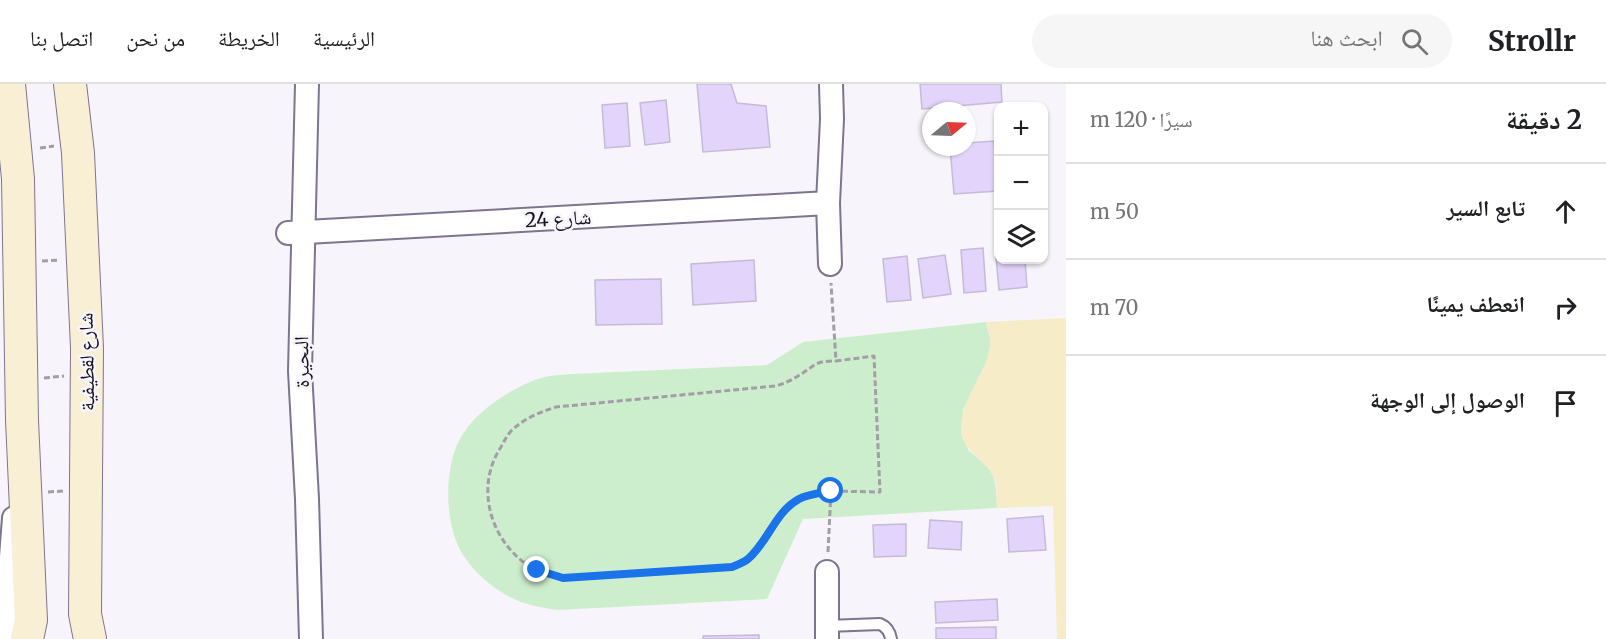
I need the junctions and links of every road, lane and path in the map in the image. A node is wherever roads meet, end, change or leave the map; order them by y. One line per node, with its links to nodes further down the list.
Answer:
1 (9, 84): 7 (street)
2 (70, 84): 6 (street, شارع لقطيفية)
3 (291, 84): 9 (street, البحيرة)
4 (307, 84): 9 (street, البحيرة)
5 (831, 84): 8 (street)
6 (77, 144): 7 (path); 10 (street, شارع لقطيفية)
7 (16, 150): 11 (street)
8 (828, 203): 9 (street, شارع 24); 12 (street)
9 (296, 233): 24 (street, البحيرة); 25 (street, البحيرة)
10 (82, 258): 11 (path); 14 (street, شارع لقطيفية)
11 (19, 263): 15 (street)
12 (830, 264): 13 (path)
13 (836, 361): 18 (path); 18 (path)
14 (87, 373): 15 (path); 17 (street, شارع لقطيفية)
15 (21, 380): 16 (street)
16 (22, 420): 19 (street); 21 (street)
17 (86, 489): 19 (path); 22 (street, شارع لقطيفية)
18 (831, 491): 20 (path)
19 (25, 494): 21 (street)
20 (827, 572): 23 (street)
21 (17, 629)
22 (87, 631)
23 (827, 632): 26 (lane)
24 (296, 639)
25 (311, 639)
26 (891, 639)

